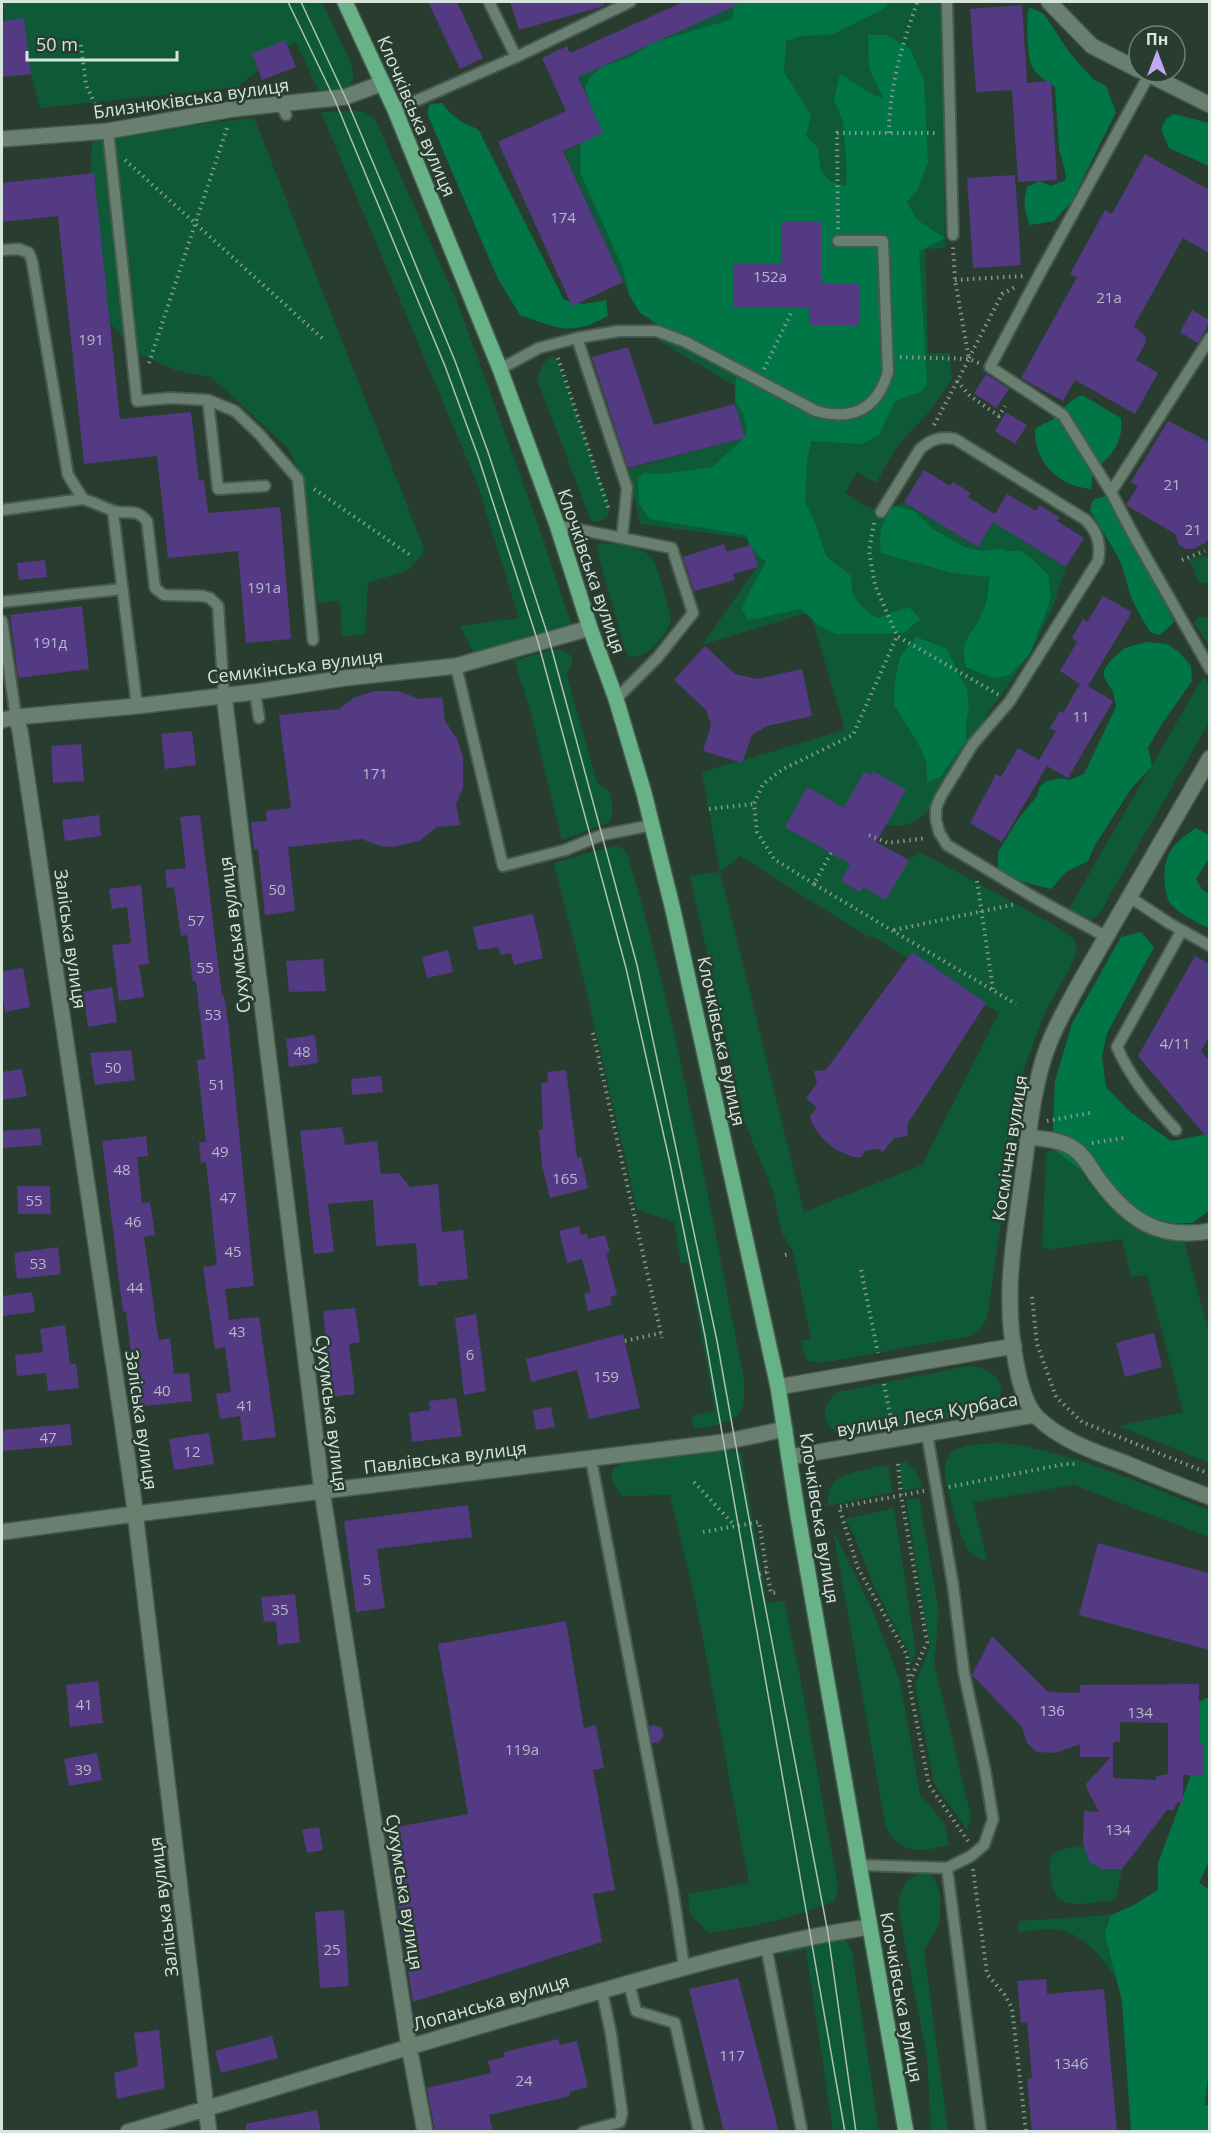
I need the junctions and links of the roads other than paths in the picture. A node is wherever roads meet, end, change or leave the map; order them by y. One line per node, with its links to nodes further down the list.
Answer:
1 (345, 2): 8 (main road, Клочківська вулиця)
2 (489, 2): 6 (lane)
3 (630, 2): 6 (lane)
4 (947, 2): 15 (lane)
5 (1049, 2): 7 (street)
6 (516, 57): 12 (lane)
7 (1127, 64)
8 (383, 83): 12 (main road, Клочківська вулиця); 13 (street, Близнюківська вулиця)
9 (1138, 84): 23 (lane)
10 (1168, 84): 11 (street)
11 (1209, 105)
12 (395, 110): 20 (main road, Клочківська вулиця)
13 (108, 138): 14 (street, Близнюківська вулиця); 21 (lane)
14 (2, 139)
15 (953, 235)
16 (838, 241): 18 (lane)
17 (2, 250): 24 (lane)
18 (577, 338): 20 (lane); 29 (lane)
19 (1209, 338): 23 (lane)
20 (500, 369): 28 (main road, Клочківська вулиця)
21 (208, 400): 22 (lane); 34 (lane)
22 (265, 486)
23 (1111, 492): 36 (lane)
24 (83, 499): 25 (lane); 26 (lane)
25 (2, 510)
26 (113, 512): 30 (lane); 38 (lane)
27 (881, 512): 47 (lane)
28 (557, 525): 29 (lane); 33 (main road, Клочківська вулиця)
29 (620, 537): 39 (lane)
30 (122, 589): 31 (lane); 40 (lane)
31 (2, 603)
32 (2, 621): 42 (lane)
33 (590, 628): 35 (street, Семикінська вулиця); 39 (main road, Клочківська вулиця)
34 (314, 640)
35 (456, 666): 37 (street, Семикінська вулиця); 44 (lane)
36 (1209, 669)
37 (255, 692): 38 (street, Семикінська вулиця); 41 (lane)
38 (224, 695): 40 (street, Семикінська вулиця); 59 (street, Сухумська вулиця)
39 (616, 699): 44 (main road, Клочківська вулиця)
40 (137, 706): 42 (street, Семикінська вулиця)
41 (259, 718)
42 (9, 719): 61 (street, Заліська вулиця)
43 (1209, 758): 45 (street, Космічна вулиця)
44 (652, 825): 53 (main road, Клочківська вулиця)
45 (1128, 896): 46 (lane); 47 (street, Космічна вулиця)
46 (1182, 930): 48 (lane); 49 (lane)
47 (1106, 936): 50 (street, Космічна вулиця)
48 (1209, 946)
49 (1176, 1130)
50 (1028, 1137): 51 (street); 52 (street, Космічна вулиця)
51 (1209, 1231)
52 (1014, 1346): 53 (street); 54 (street, вулиця Леся Курбаса)
53 (778, 1387): 55 (main road, Клочківська вулиця)
54 (1035, 1415): 56 (street, вулиця Леся Курбаса); 60 (street, вулиця Леся Курбаса)
55 (785, 1429): 57 (main road, Клочківська вулиця); 58 (street, Павлівська вулиця)
56 (927, 1434): 57 (street, вулиця Леся Курбаса); 64 (lane)
57 (789, 1457): 63 (main road, Клочківська вулиця)
58 (591, 1459): 59 (street, Павлівська вулиця); 67 (lane)
59 (322, 1491): 61 (street, Павлівська вулиця); 70 (street, Сухумська вулиця)
60 (1209, 1497)
61 (135, 1514): 62 (street, Павлівська вулиця); 71 (street, Заліська вулиця)
62 (2, 1532)
63 (860, 1865): 64 (lane); 65 (main road, Клочківська вулиця)
64 (947, 1868): 79 (lane)
65 (869, 1927): 66 (street, Лопанська вулиця); 78 (main road, Клочківська вулиця)
66 (766, 1946): 67 (street, Лопанська вулиця); 77 (lane)
67 (684, 1966): 68 (street, Лопанська вулиця)
68 (629, 1983): 69 (street, Лопанська вулиця); 76 (lane)
69 (602, 1991): 70 (street, Лопанська вулиця); 75 (lane)
70 (409, 2046): 71 (street, Лопанська вулиця); 74 (street, Сухумська вулиця)
71 (207, 2108): 72 (street, Лопанська вулиця); 73 (street, Заліська вулиця)
72 (128, 2132)
73 (209, 2132)
74 (425, 2132)
75 (583, 2132)
76 (699, 2132)
77 (802, 2132)
78 (906, 2132)
79 (981, 2132)

